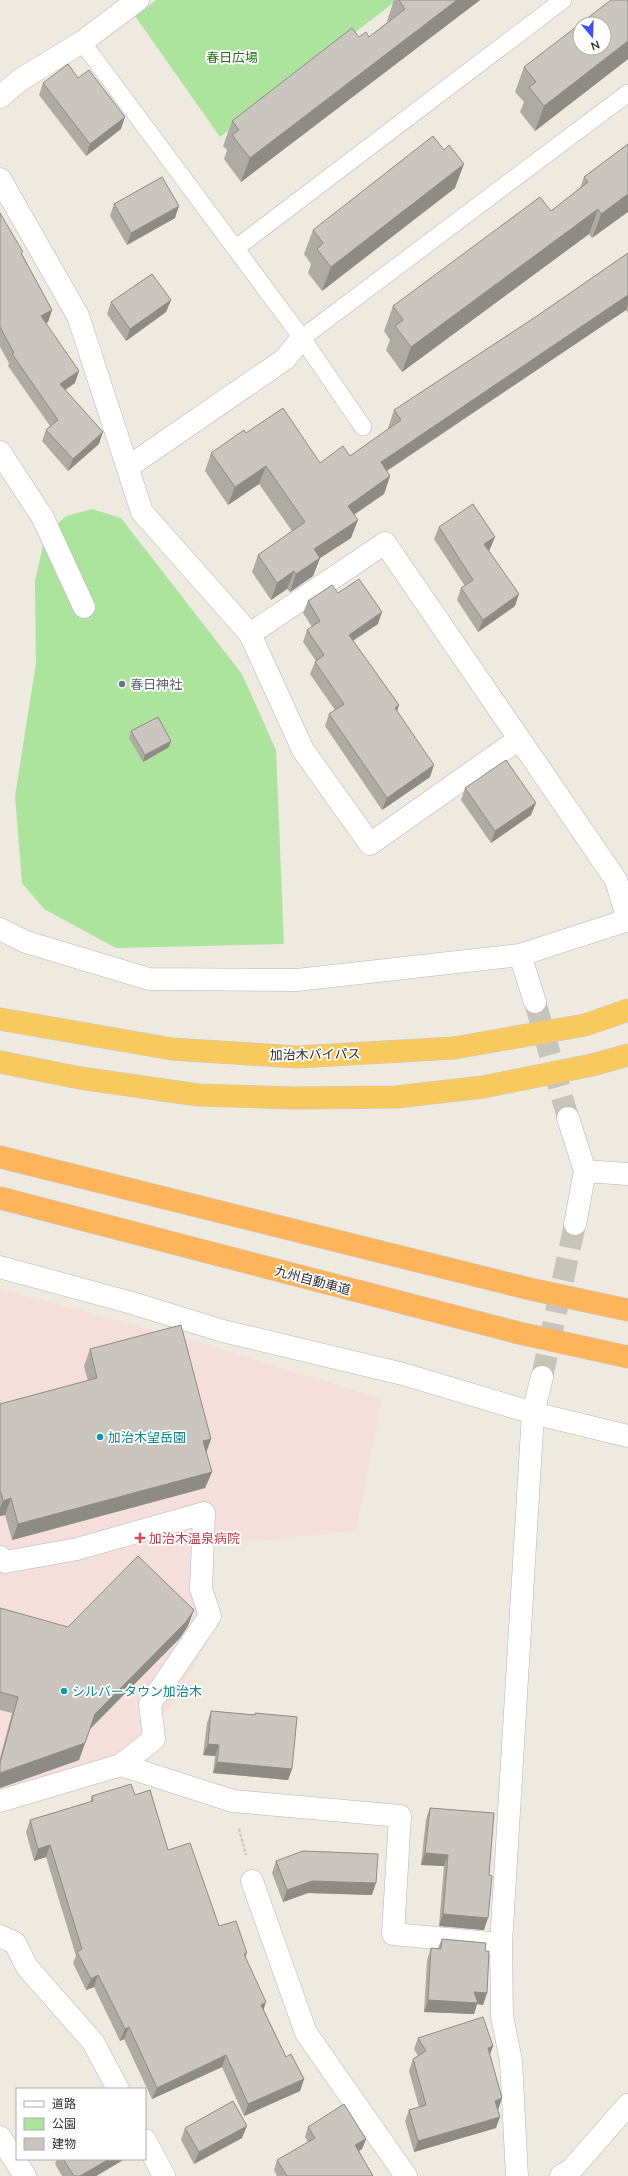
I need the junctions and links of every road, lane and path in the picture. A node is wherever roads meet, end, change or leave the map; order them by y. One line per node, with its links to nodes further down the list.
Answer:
1 (138, 0): 3 (street)
2 (563, 0): 7 (lane)
3 (82, 42): 5 (street); 7 (lane)
4 (628, 93): 8 (lane)
5 (0, 97)
6 (0, 179): 11 (street)
7 (236, 248): 8 (lane)
8 (302, 338): 9 (lane); 11 (street)
9 (363, 427)
10 (0, 452): 12 (street)
11 (128, 467): 13 (street)
12 (84, 607)
13 (250, 634): 14 (street); 14 (street)
14 (519, 739): 15 (street)
15 (628, 921): 17 (street)
16 (0, 929): 17 (street)
17 (520, 955): 18 (street)
18 (535, 1002)
19 (628, 1010): 20 (highway, 加治木バイパス)
20 (0, 1019)
21 (628, 1055): 22 (highway)
22 (0, 1062)
23 (568, 1118): 25 (street)
24 (0, 1157): 30 (highway)
25 (586, 1171): 26 (street); 28 (street)
26 (628, 1174)
27 (0, 1198): 31 (highway, 九州自動車道)
28 (575, 1224)
29 (0, 1267): 33 (street)
30 (628, 1310)
31 (628, 1357)
32 (542, 1377): 33 (street)
33 (533, 1413): 34 (street); 41 (street)
34 (628, 1436)
35 (0, 1557): 36 (street)
36 (121, 1765): 37 (street); 38 (street)
37 (0, 1801)
38 (233, 1801): 39 (path); 41 (street)
39 (252, 1881): 48 (street)
40 (0, 1936): 42 (street)
41 (501, 1944): 49 (street)
42 (117, 2088)
43 (628, 2105): 50 (street)
44 (0, 2137): 46 (street)
45 (146, 2142): 47 (street)
46 (25, 2176)
47 (164, 2176)
48 (406, 2176)
49 (517, 2176)
50 (561, 2176)

